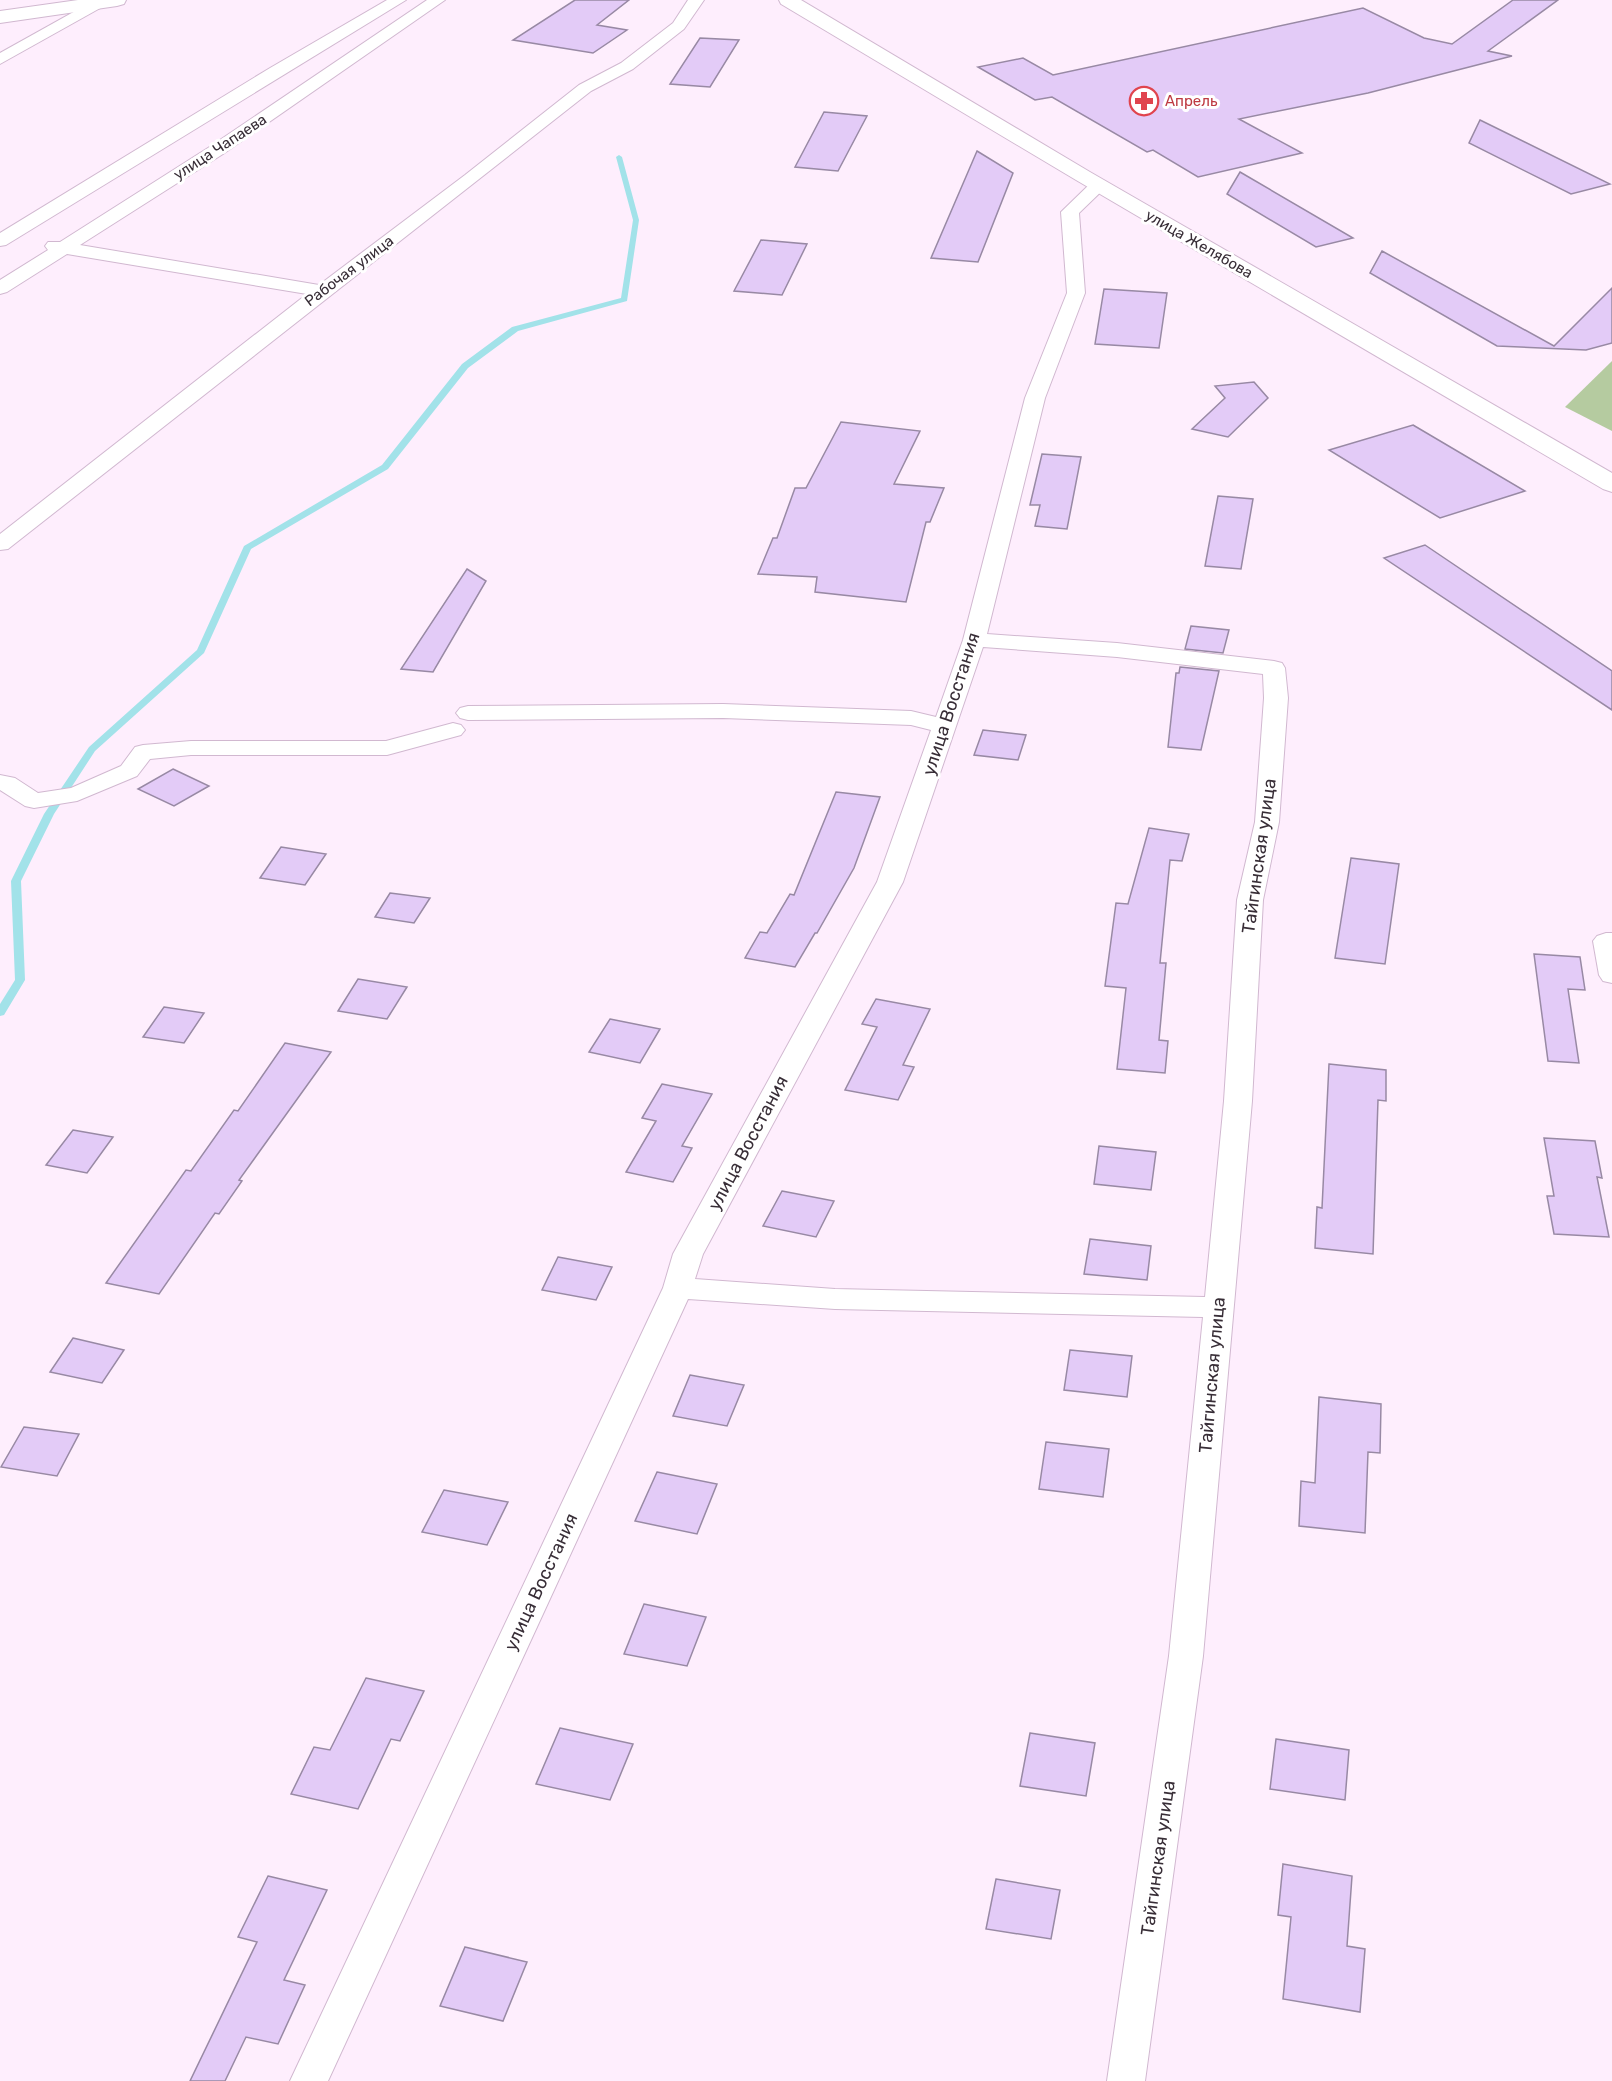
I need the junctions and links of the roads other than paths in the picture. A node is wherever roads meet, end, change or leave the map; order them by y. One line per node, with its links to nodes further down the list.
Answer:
1 (398, 0): 9 (street, улица Чапаева)
2 (438, 0): 10 (street, улица Чапаева)
3 (696, 0): 12 (street, Рабочая улица)
4 (788, 0): 8 (street, улица Желябова)
5 (109, 1): 6 (street); 7 (street)
6 (0, 17)
7 (0, 59)
8 (1099, 185): 13 (street, улица Желябова); 15 (street, улица Восстания)
9 (2, 239): 10 (street)
10 (63, 248): 11 (street, улица Чапаева); 12 (street)
11 (0, 288)
12 (322, 291): 14 (street, Рабочая улица)
13 (1612, 484)
14 (0, 544)
15 (974, 640): 16 (street, улица Восстания); 21 (street, Тайгинская улица)
16 (945, 726): 17 (street); 20 (street, улица Восстания)
17 (0, 782)
18 (1609, 941): 19 (street)
19 (1612, 975)
20 (678, 1288): 21 (street); 22 (street, улица Восстания)
21 (1219, 1307): 23 (street, Тайгинская улица)
22 (309, 2081)
23 (1126, 2081)

